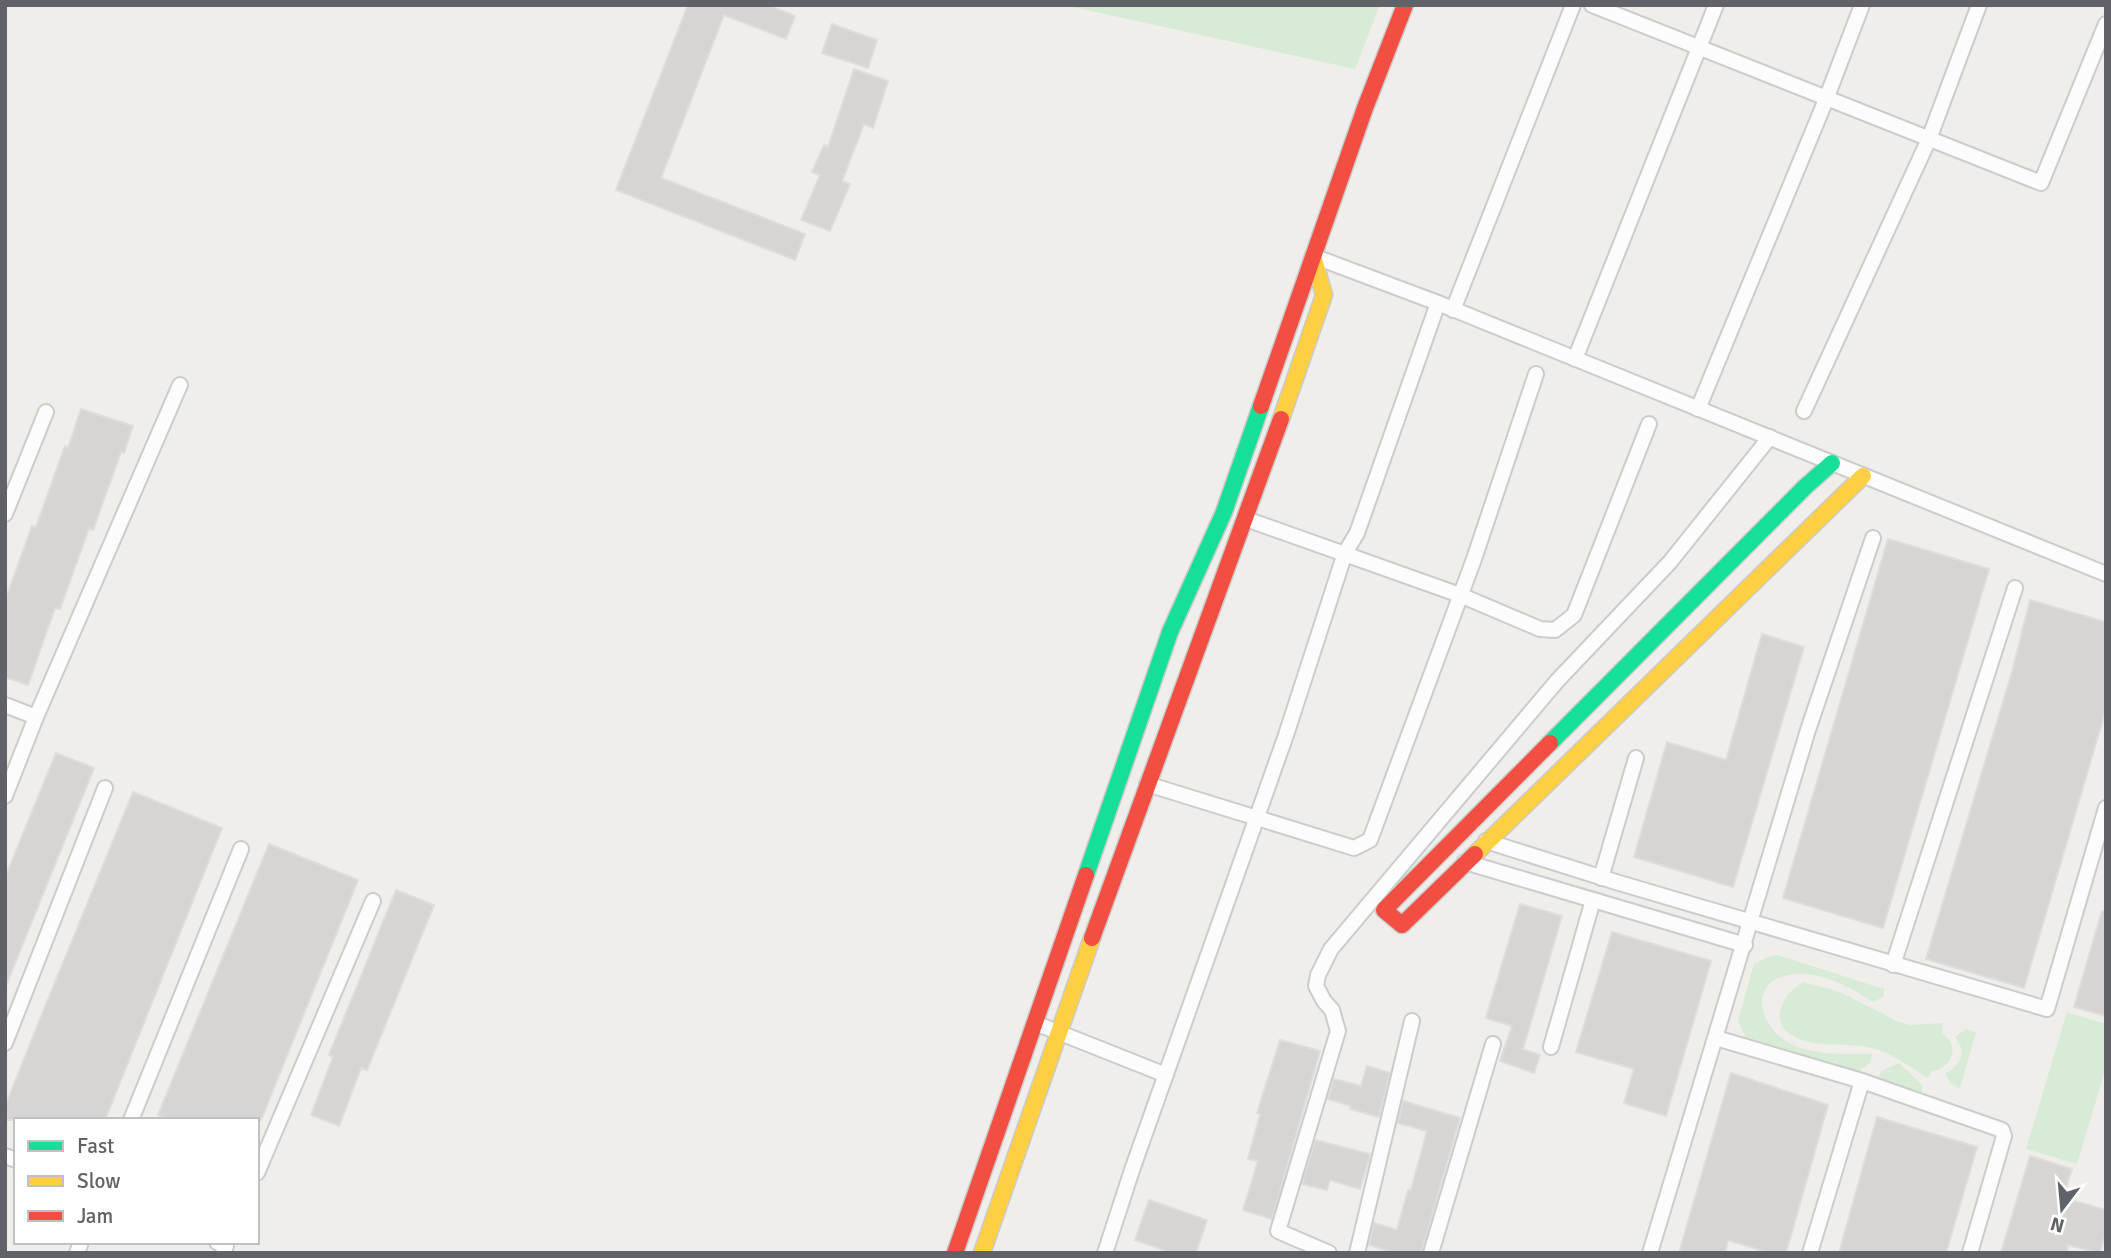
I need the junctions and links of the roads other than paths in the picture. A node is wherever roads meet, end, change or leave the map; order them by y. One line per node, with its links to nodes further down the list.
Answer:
1 (1405, 5): 11 (street)
2 (1573, 5): 13 (street)
3 (1592, 5): 8 (street)
4 (1716, 5): 8 (street)
5 (1862, 5): 9 (street)
6 (1979, 5): 10 (street)
7 (2106, 24): 10 (street)
8 (1699, 47): 9 (street); 14 (street)
9 (1826, 97): 10 (street); 17 (street)
10 (1929, 139): 18 (street)
11 (1313, 256): 12 (street); 25 (street); 33 (street)
12 (1438, 303): 13 (street); 27 (street)
13 (1453, 310): 14 (street)
14 (1575, 359): 17 (street)
15 (1536, 374): 30 (street)
16 (180, 385): 32 (street)
17 (1698, 409): 21 (street)
18 (1804, 411)
19 (46, 412): 24 (street)
20 (1648, 424): 30 (street)
21 (1770, 437): 22 (street); 61 (street)
22 (1832, 463): 23 (street); 43 (street)
23 (1863, 476): 28 (street); 41 (street)
24 (5, 514)
25 (1246, 519): 27 (street); 34 (street)
26 (1873, 538): 47 (street)
27 (1345, 553): 30 (street); 40 (street)
28 (2106, 574)
29 (2015, 588): 49 (street)
30 (1460, 595): 40 (street)
31 (5, 705): 32 (street)
32 (36, 717): 38 (street)
33 (1138, 726): 34 (street); 51 (street)
34 (1165, 735): 36 (street)
35 (1636, 758): 44 (street)
36 (1147, 784): 40 (street); 52 (street)
37 (105, 788): 54 (street)
38 (5, 796)
39 (2106, 808): 49 (street)
40 (1258, 817): 57 (street)
41 (1486, 841): 43 (street); 44 (street)
42 (241, 849): 59 (street)
43 (1465, 862): 45 (street)
44 (1601, 878): 47 (street)
45 (1593, 900): 48 (street); 56 (street)
46 (373, 901): 60 (street)
47 (1752, 923): 48 (street); 49 (street)
48 (1745, 945): 53 (street)
49 (1893, 965)
50 (1412, 1021): 65 (street)
51 (1035, 1023): 52 (street); 62 (street)
52 (1058, 1032): 57 (street); 63 (street)
53 (1716, 1038): 58 (street); 67 (street)
54 (5, 1043)
55 (1493, 1044): 66 (street)
56 (1551, 1047)
57 (1166, 1075): 64 (street)
58 (1862, 1081): 68 (street); 69 (street)
59 (132, 1118)
60 (259, 1168)
61 (1319, 1251)
62 (955, 1253)
63 (982, 1253)
64 (1105, 1253)
65 (1357, 1253)
66 (1431, 1253)
67 (1650, 1253)
68 (1810, 1253)
69 (1969, 1253)

